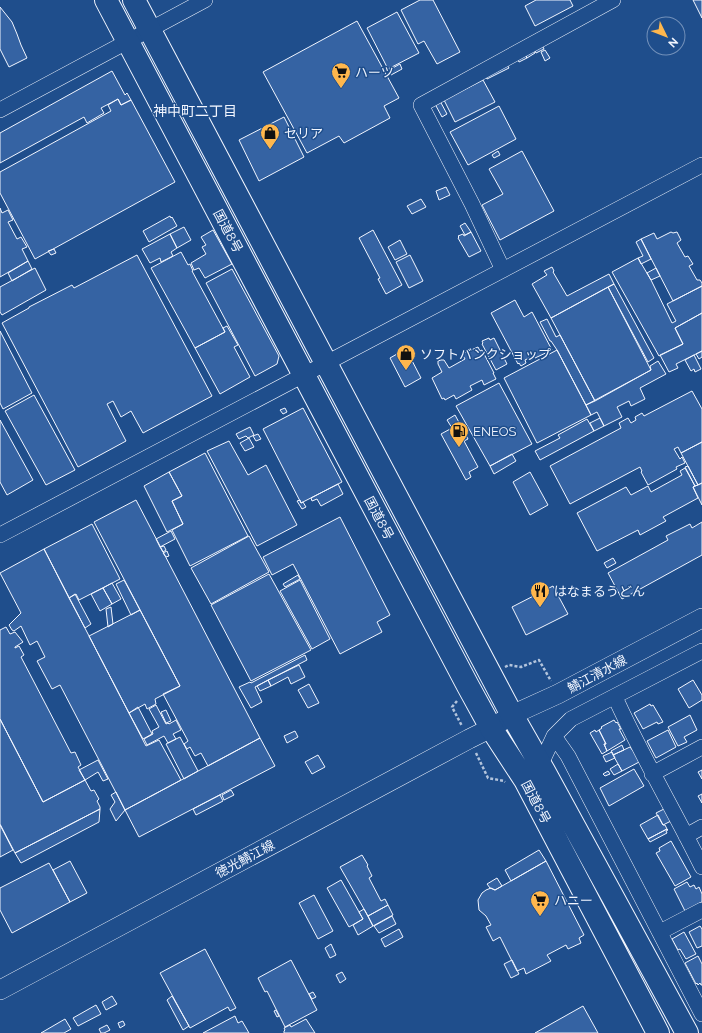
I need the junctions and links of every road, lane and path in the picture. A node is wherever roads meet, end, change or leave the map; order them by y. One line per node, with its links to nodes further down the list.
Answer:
1 (106, 0): 6 (highway, 国道8号)
2 (134, 0): 5 (highway, 国道8号)
3 (205, 0): 5 (street)
4 (613, 0): 9 (street)
5 (150, 30): 6 (street); 10 (highway, 国道8号)
6 (128, 42): 7 (street); 11 (highway, 国道8号)
7 (0, 110)
8 (702, 165): 9 (street)
9 (503, 270): 10 (street)
10 (325, 363): 11 (street); 16 (highway, 国道8号)
11 (304, 374): 12 (street); 17 (highway, 国道8号)
12 (0, 535)
13 (702, 618): 16 (main road, 鯖江清水線)
14 (702, 651): 15 (street)
15 (615, 697): 18 (street); 21 (street)
16 (512, 716): 17 (main road, 鯖江清水線); 20 (highway, 国道8号)
17 (491, 728): 27 (main road, 徳光鯖江線); 30 (highway, 国道8号)
18 (554, 736): 20 (street); 26 (street)
19 (702, 747): 21 (street)
20 (540, 766): 31 (highway, 国道8号)
21 (652, 774): 23 (street)
22 (702, 828): 23 (street)
23 (686, 836): 24 (street)
24 (702, 867)
25 (702, 910): 26 (street)
26 (660, 932): 28 (street)
27 (0, 990)
28 (698, 998): 29 (street)
29 (702, 1014)
30 (658, 1033)
31 (687, 1033)

